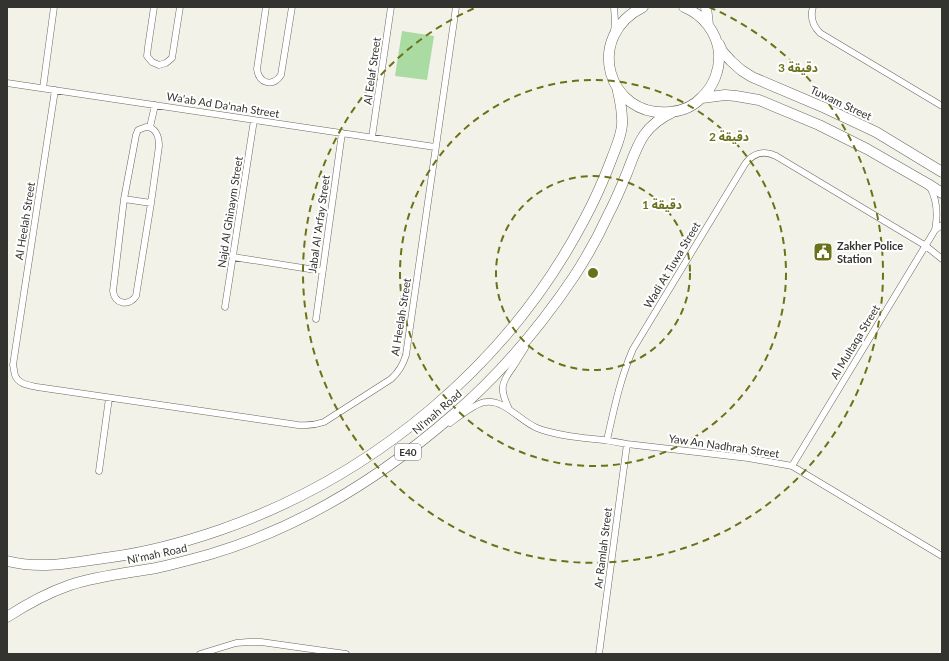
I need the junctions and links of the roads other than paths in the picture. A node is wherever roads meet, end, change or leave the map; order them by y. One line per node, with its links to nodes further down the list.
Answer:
1 (54, 7): 17 (street)
2 (154, 7): 3 (street)
3 (180, 7)
4 (266, 7): 5 (street)
5 (292, 7)
6 (391, 7): 27 (street, Al Eelaf Street)
7 (456, 7): 28 (street, Al Heelah Street)
8 (614, 7): 14 (street)
9 (643, 7): 14 (main road)
10 (684, 7): 13 (main road)
11 (706, 7): 13 (main road)
12 (813, 7): 22 (street)
13 (708, 25): 15 (main road, Tuwam Street)
14 (614, 34): 18 (main road, Ni'mah Road)
15 (716, 39): 20 (main road); 29 (main road, Tuwam Street)
16 (7, 83): 17 (street, Wa'ab Ad Da'nah Street)
17 (43, 88): 19 (street, Wa'ab Ad Da'nah Street)
18 (617, 88): 23 (main road); 51 (main road, Ni'mah Road / E40)
19 (54, 90): 21 (street, Wa'ab Ad Da'nah Street); 43 (street, Al Heelah Street)
20 (702, 98): 23 (main road); 30 (main road)
21 (155, 105): 24 (street, Wa'ab Ad Da'nah Street); 25 (street)
22 (942, 106)
23 (673, 112): 41 (main road, Ni'mah Road / E40)
24 (254, 120): 26 (street, Wa'ab Ad Da'nah Street); 37 (street, Najd Al Ghinaym Street)
25 (150, 127): 32 (street); 33 (street)
26 (342, 133): 27 (street, Wa'ab Ad Da'nah Street); 39 (street, Jabal Al 'Arfay Street)
27 (372, 137): 28 (street, Wa'ab Ad Da'nah Street)
28 (436, 147): 43 (street, Al Heelah Street)
29 (942, 172)
30 (928, 184): 31 (main road); 35 (street, Al Multaqa Street)
31 (942, 194)
32 (124, 199): 33 (street); 33 (street)
33 (151, 203)
34 (942, 226): 35 (street)
35 (935, 230): 36 (street, Al Multaqa Street)
36 (926, 246): 38 (street, Wadi At Tuwa Street); 45 (street, Wadi At Tuwa Street); 48 (street, Al Multaqa Street)
37 (233, 257): 39 (street); 40 (street, Najd Al Ghinaym Street)
38 (942, 259)
39 (322, 271): 42 (street, Jabal Al 'Arfay Street)
40 (225, 307)
41 (544, 318): 44 (street); 47 (main road, Ni'mah Road / E40)
42 (316, 319)
43 (109, 398): 49 (street)
44 (510, 410): 45 (street, Yaw An Nadhrah Street); 47 (street, Yaw An Nadhrah Street)
45 (607, 440): 46 (street, Yaw An Nadhrah Street)
46 (627, 444): 48 (street, Yaw An Nadhrah Street); 56 (street, Ar Ramlah Street)
47 (416, 445): 52 (main road, Ni'mah Road / E40)
48 (792, 466): 50 (street, Yaw An Nadhrah Street)
49 (99, 471)
50 (942, 556)
51 (7, 560)
52 (7, 617)
53 (318, 652): 54 (street); 55 (street)
54 (200, 654)
55 (346, 654)
56 (599, 654)

